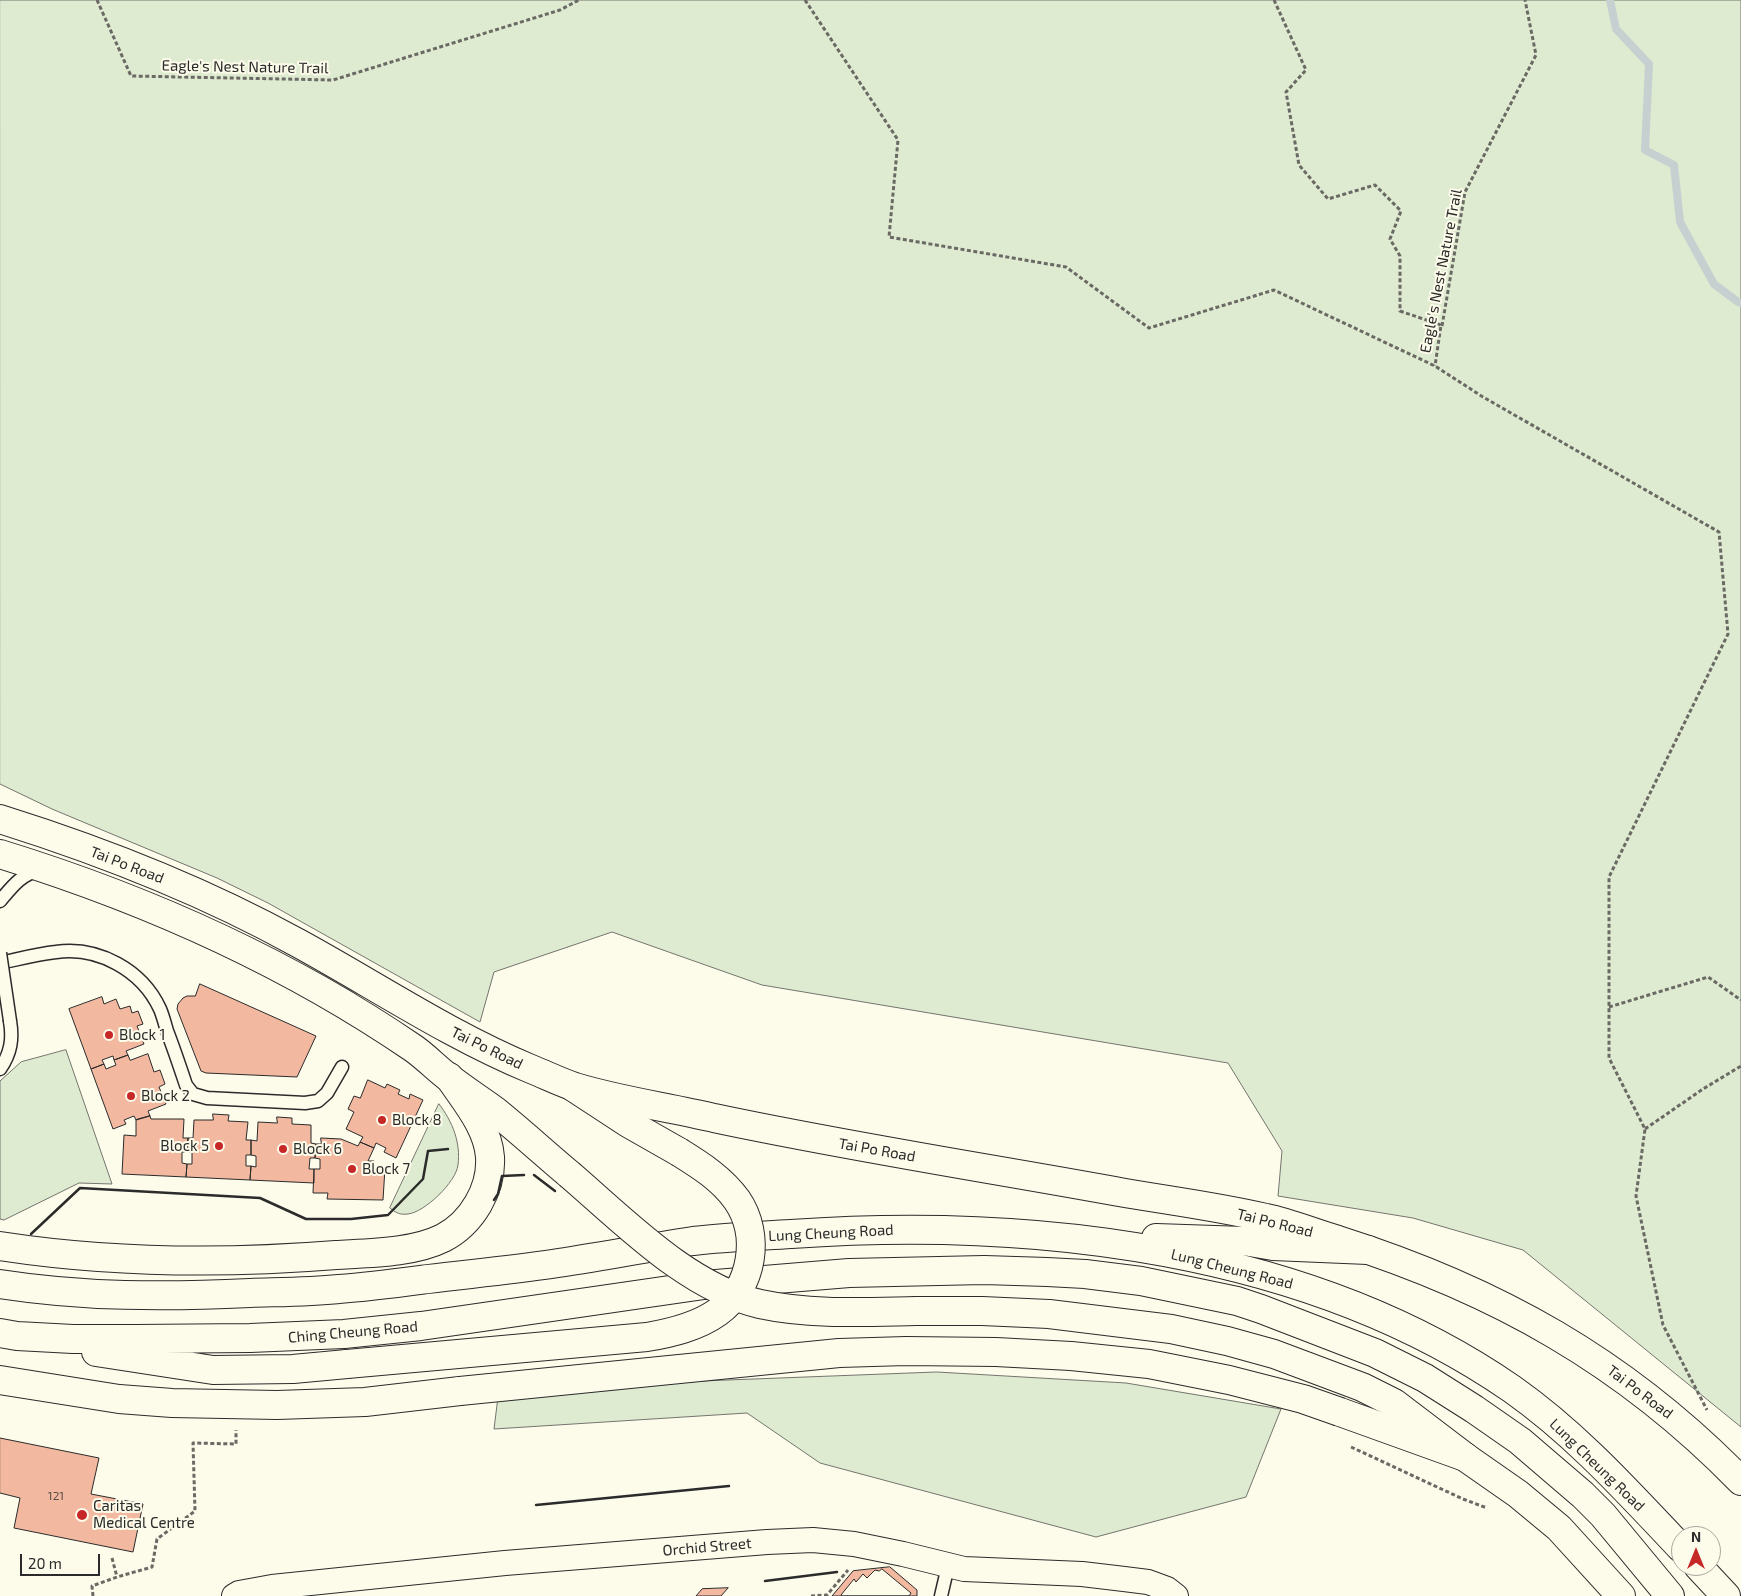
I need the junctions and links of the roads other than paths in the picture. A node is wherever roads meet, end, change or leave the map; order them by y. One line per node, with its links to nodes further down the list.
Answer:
1 (0, 819): 7 (main road, Tai Po Road)
2 (0, 854): 3 (main road, Tai Po Road)
3 (47, 868): 4 (lane); 8 (main road, Tai Po Road)
4 (0, 901)
5 (0, 953): 10 (lane, bridge)
6 (0, 963): 9 (lane)
7 (414, 1009): 8 (lane); 12 (main road, Tai Po Road)
8 (397, 1037): 11 (main road, Tai Po Road)
9 (342, 1067)
10 (0, 1069)
11 (449, 1077): 14 (main road); 20 (main road, Tai Po Road, bridge)
12 (573, 1087): 15 (main road, Tai Po Road); 18 (main road, bridge)
13 (1089, 1239): 15 (main road); 16 (main road, Lung Cheung Road); 22 (main road, Lung Cheung Road)
14 (0, 1246)
15 (1368, 1250): 21 (main road, Tai Po Road)
16 (0, 1284)
17 (704, 1285): 18 (main road, Ching Cheung Road); 29 (main road, Lung Cheung Road)
18 (9, 1335)
19 (0, 1380): 20 (main road, bridge)
20 (1465, 1457): 28 (main road, Tai Po Road)
21 (1741, 1481)
22 (1671, 1537)
23 (948, 1566): 25 (street, Orchid Street); 26 (lane); 27 (street, Orchid Street)
24 (1707, 1576): 30 (main road)
25 (234, 1596)
26 (941, 1596)
27 (1176, 1596)
28 (1621, 1596)
29 (1670, 1596)
30 (1726, 1596)

